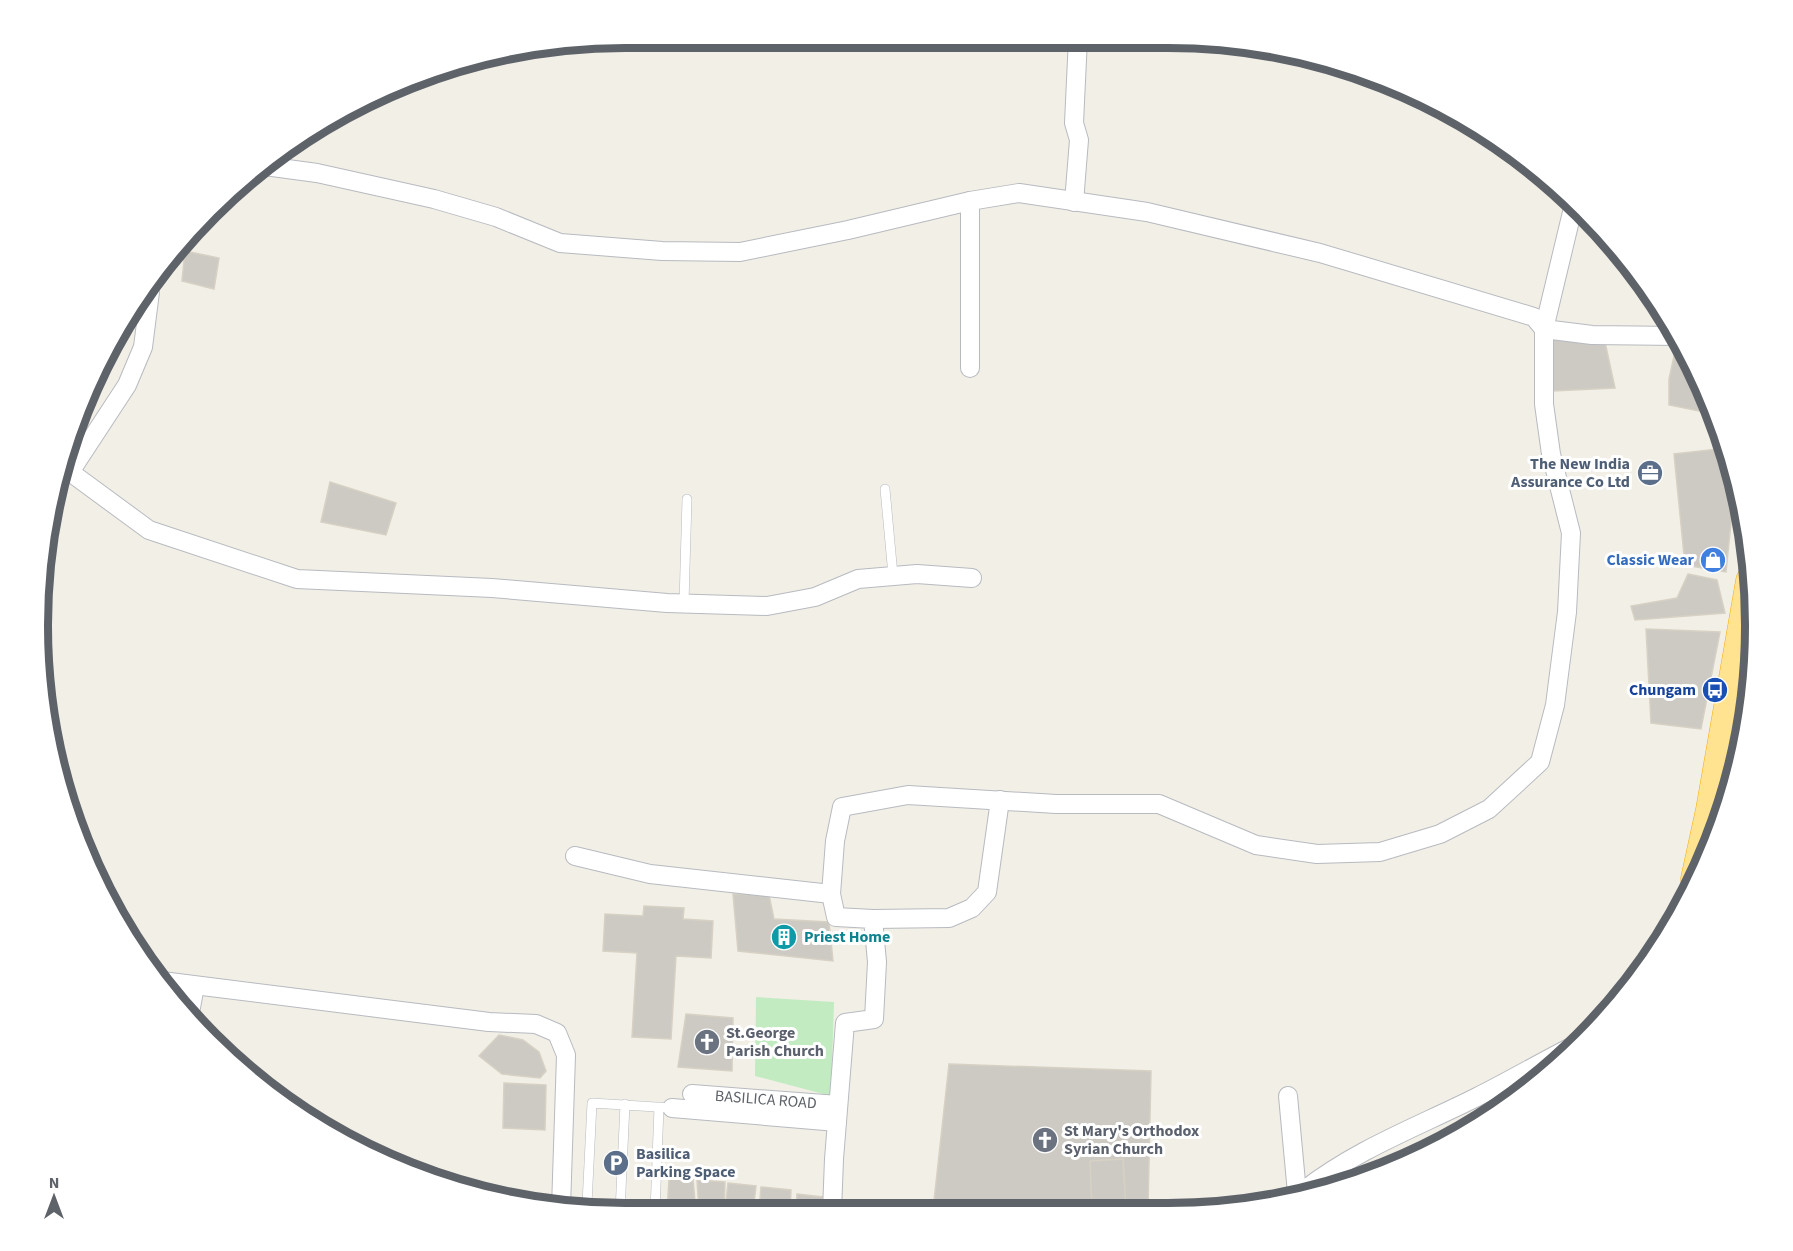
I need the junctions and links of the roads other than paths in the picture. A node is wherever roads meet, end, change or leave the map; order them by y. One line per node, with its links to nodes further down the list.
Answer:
1 (1078, 48): 4 (street)
2 (274, 167): 3 (street)
3 (970, 201): 4 (street); 9 (street)
4 (1074, 202): 7 (street)
5 (1572, 213): 7 (street)
6 (149, 299): 10 (street)
7 (1544, 329): 8 (street); 18 (street)
8 (1667, 336)
9 (970, 368)
10 (73, 461)
11 (69, 472): 16 (street)
12 (885, 489): 14 (lane)
13 (687, 499): 16 (lane)
14 (893, 575): 15 (street); 16 (street)
15 (972, 578)
16 (684, 603)
17 (1745, 622): 19 (highway)
18 (1000, 800): 21 (street); 22 (street)
19 (1709, 824)
20 (575, 856): 21 (street)
21 (831, 894): 22 (street)
22 (873, 919): 31 (street)
23 (172, 982): 24 (street)
24 (195, 986): 25 (street); 34 (street)
25 (191, 1006)
26 (1549, 1059): 32 (street)
27 (692, 1094): 31 (street, BASILICA ROAD)
28 (1288, 1096): 33 (street)
29 (625, 1104): 30 (lane); 35 (lane); 36 (lane)
30 (665, 1107): 31 (street); 37 (lane)
31 (838, 1114): 38 (street)
32 (1312, 1184)
33 (1297, 1188)
34 (561, 1199)
35 (586, 1202)
36 (620, 1203)
37 (656, 1203)
38 (832, 1203)

